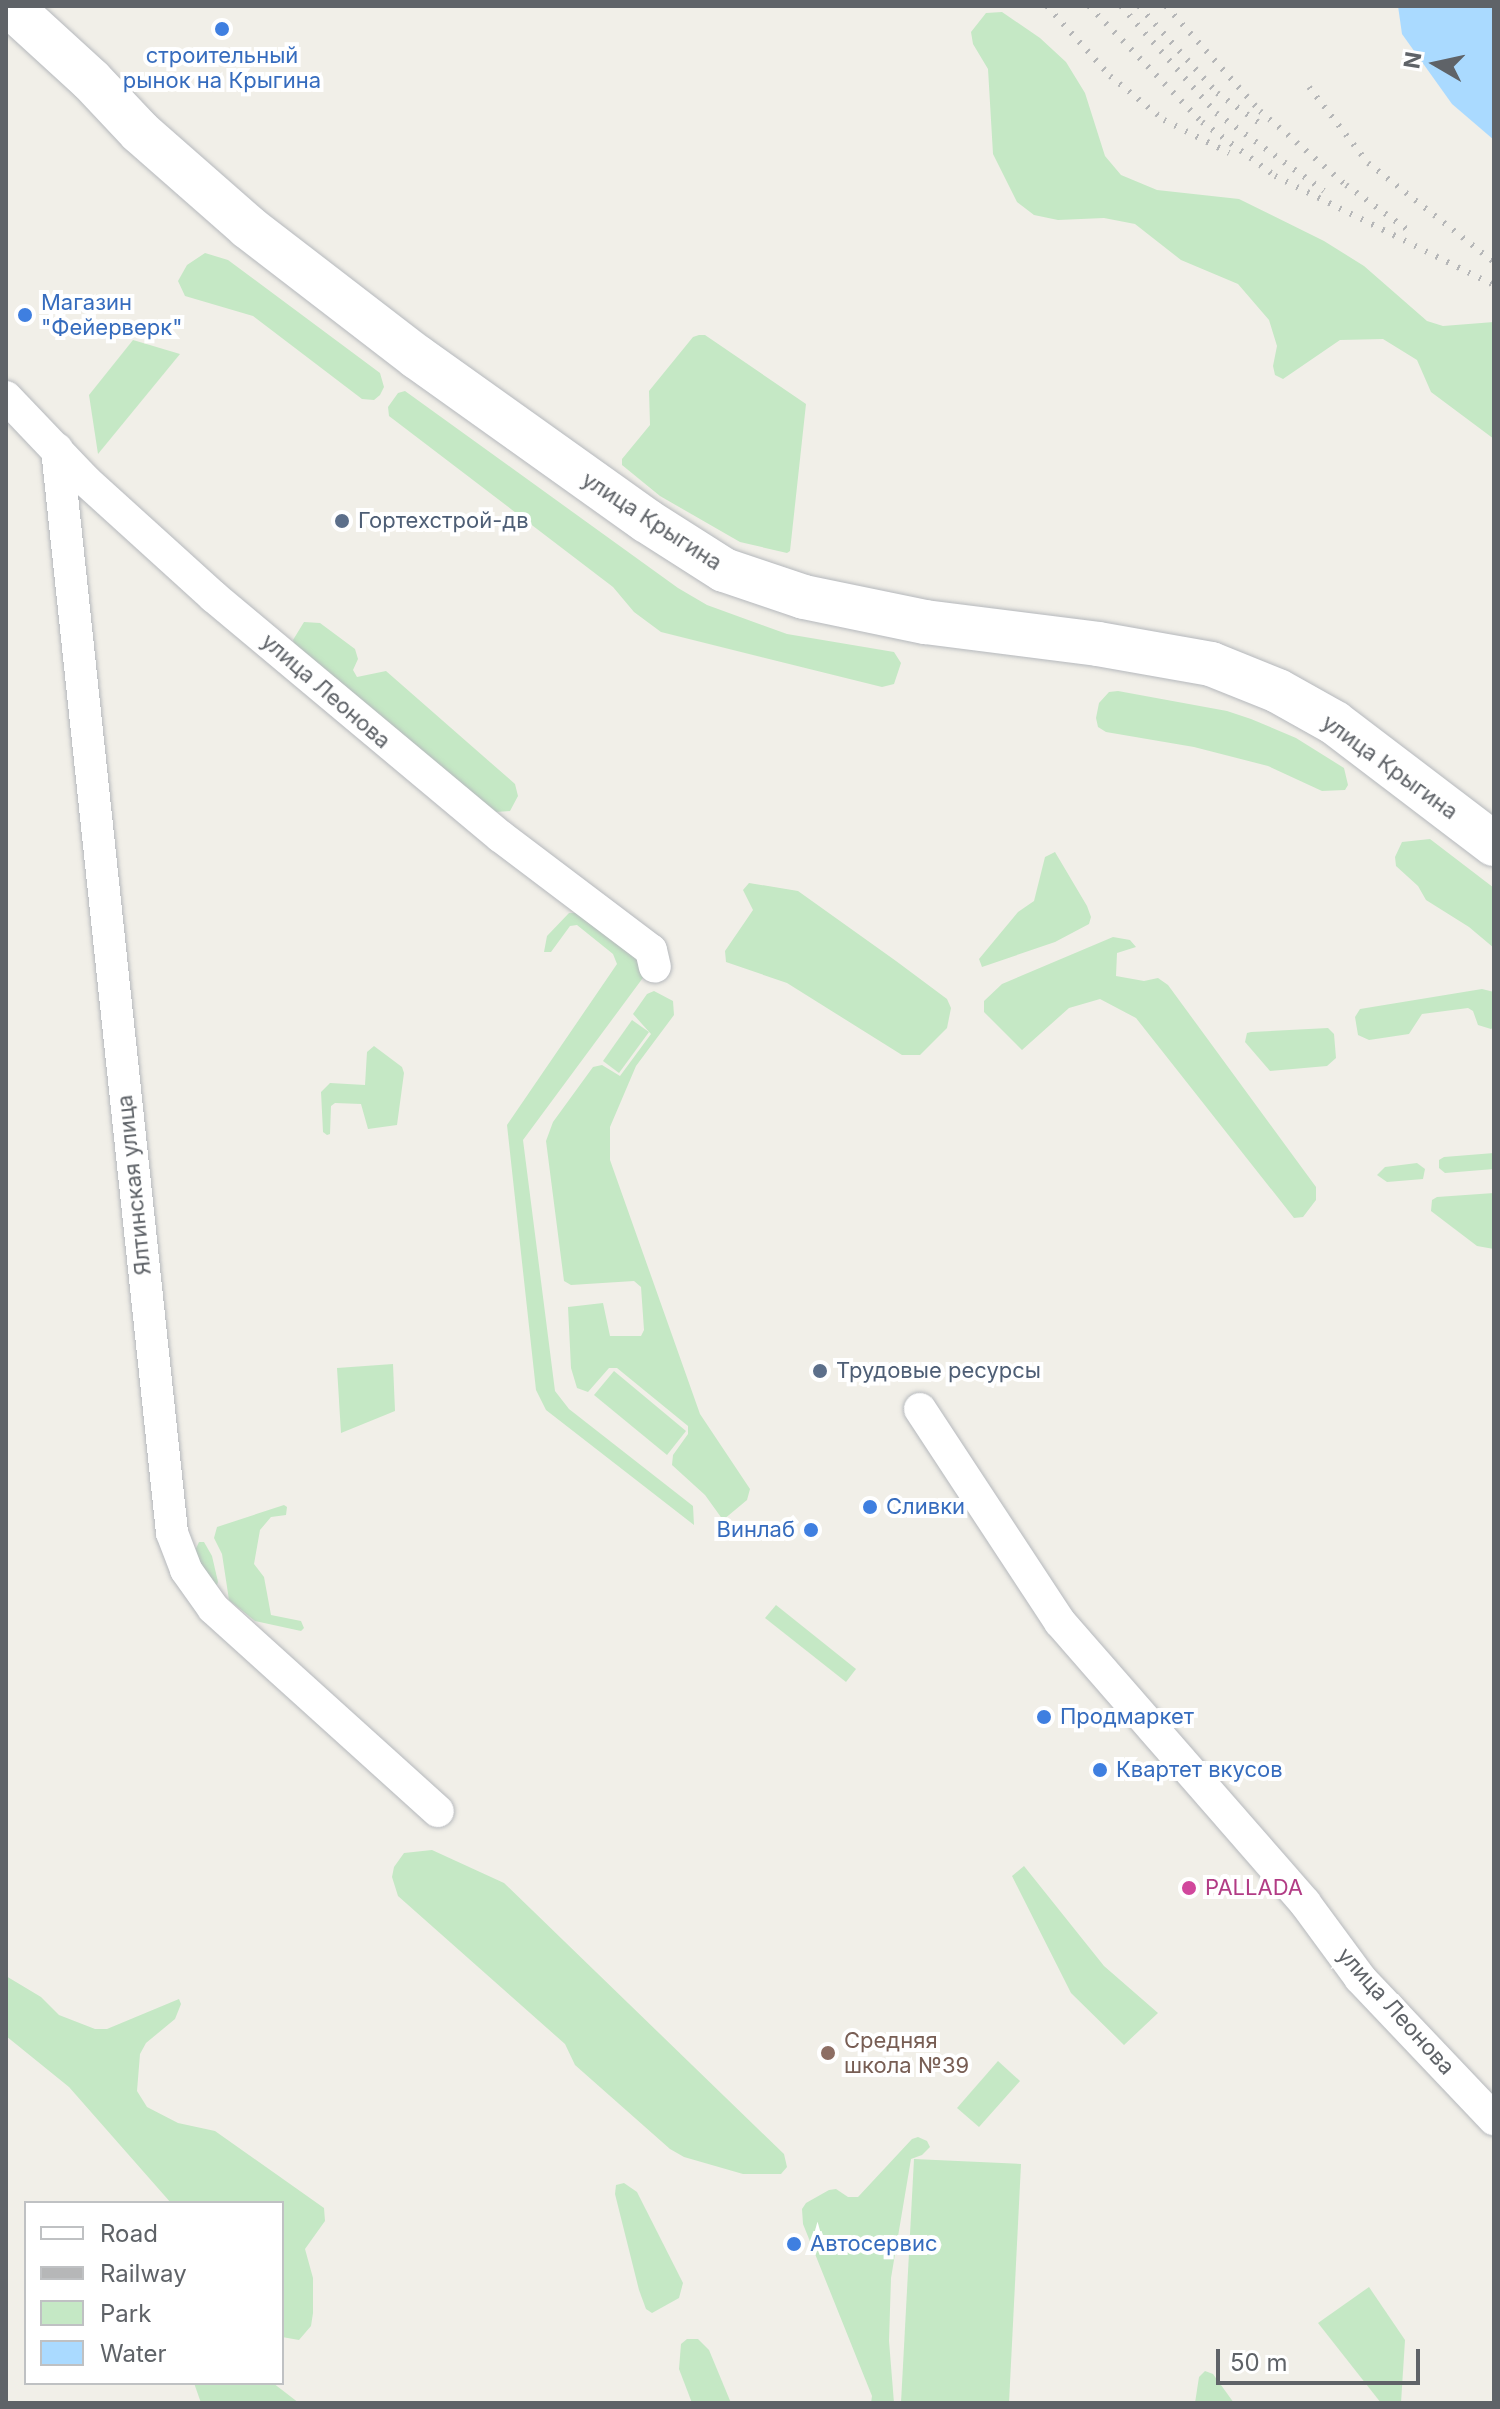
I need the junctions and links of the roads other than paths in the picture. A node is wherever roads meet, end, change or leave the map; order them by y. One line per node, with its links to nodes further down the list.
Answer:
1 (10, 6): 4 (main road, улица Крыгина)
2 (6, 397): 3 (street, улица Леонова)
3 (57, 449): 5 (street, улица Леонова); 7 (street, Ялтинская улица)
4 (1494, 844)
5 (655, 967)
6 (920, 1409): 8 (street, улица Леонова)
7 (438, 1811)
8 (1494, 2119)

